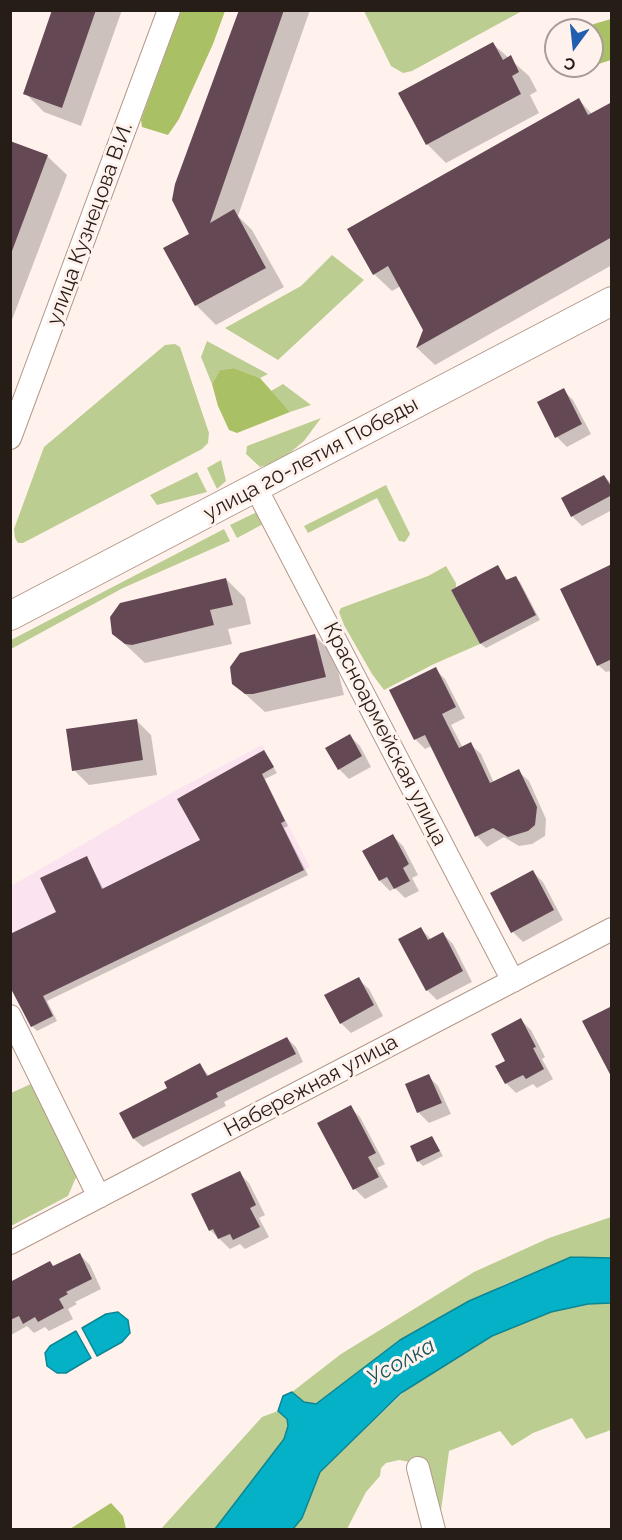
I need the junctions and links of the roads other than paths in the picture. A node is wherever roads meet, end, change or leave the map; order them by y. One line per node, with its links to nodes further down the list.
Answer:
1 (169, 10): 3 (street, улица Кузнецова В.И.)
2 (612, 301): 4 (street, улица 20-летия Победы)
3 (10, 438)
4 (256, 488): 5 (street, улица 20-летия Победы); 7 (street, Красноармейская улица)
5 (10, 616)
6 (612, 929): 7 (street, Набережная улица)
7 (513, 981): 9 (street, Набережная улица)
8 (10, 1016): 9 (street)
9 (99, 1197): 10 (street, Набережная улица)
10 (10, 1243)
11 (418, 1468): 12 (street)
12 (434, 1530)

